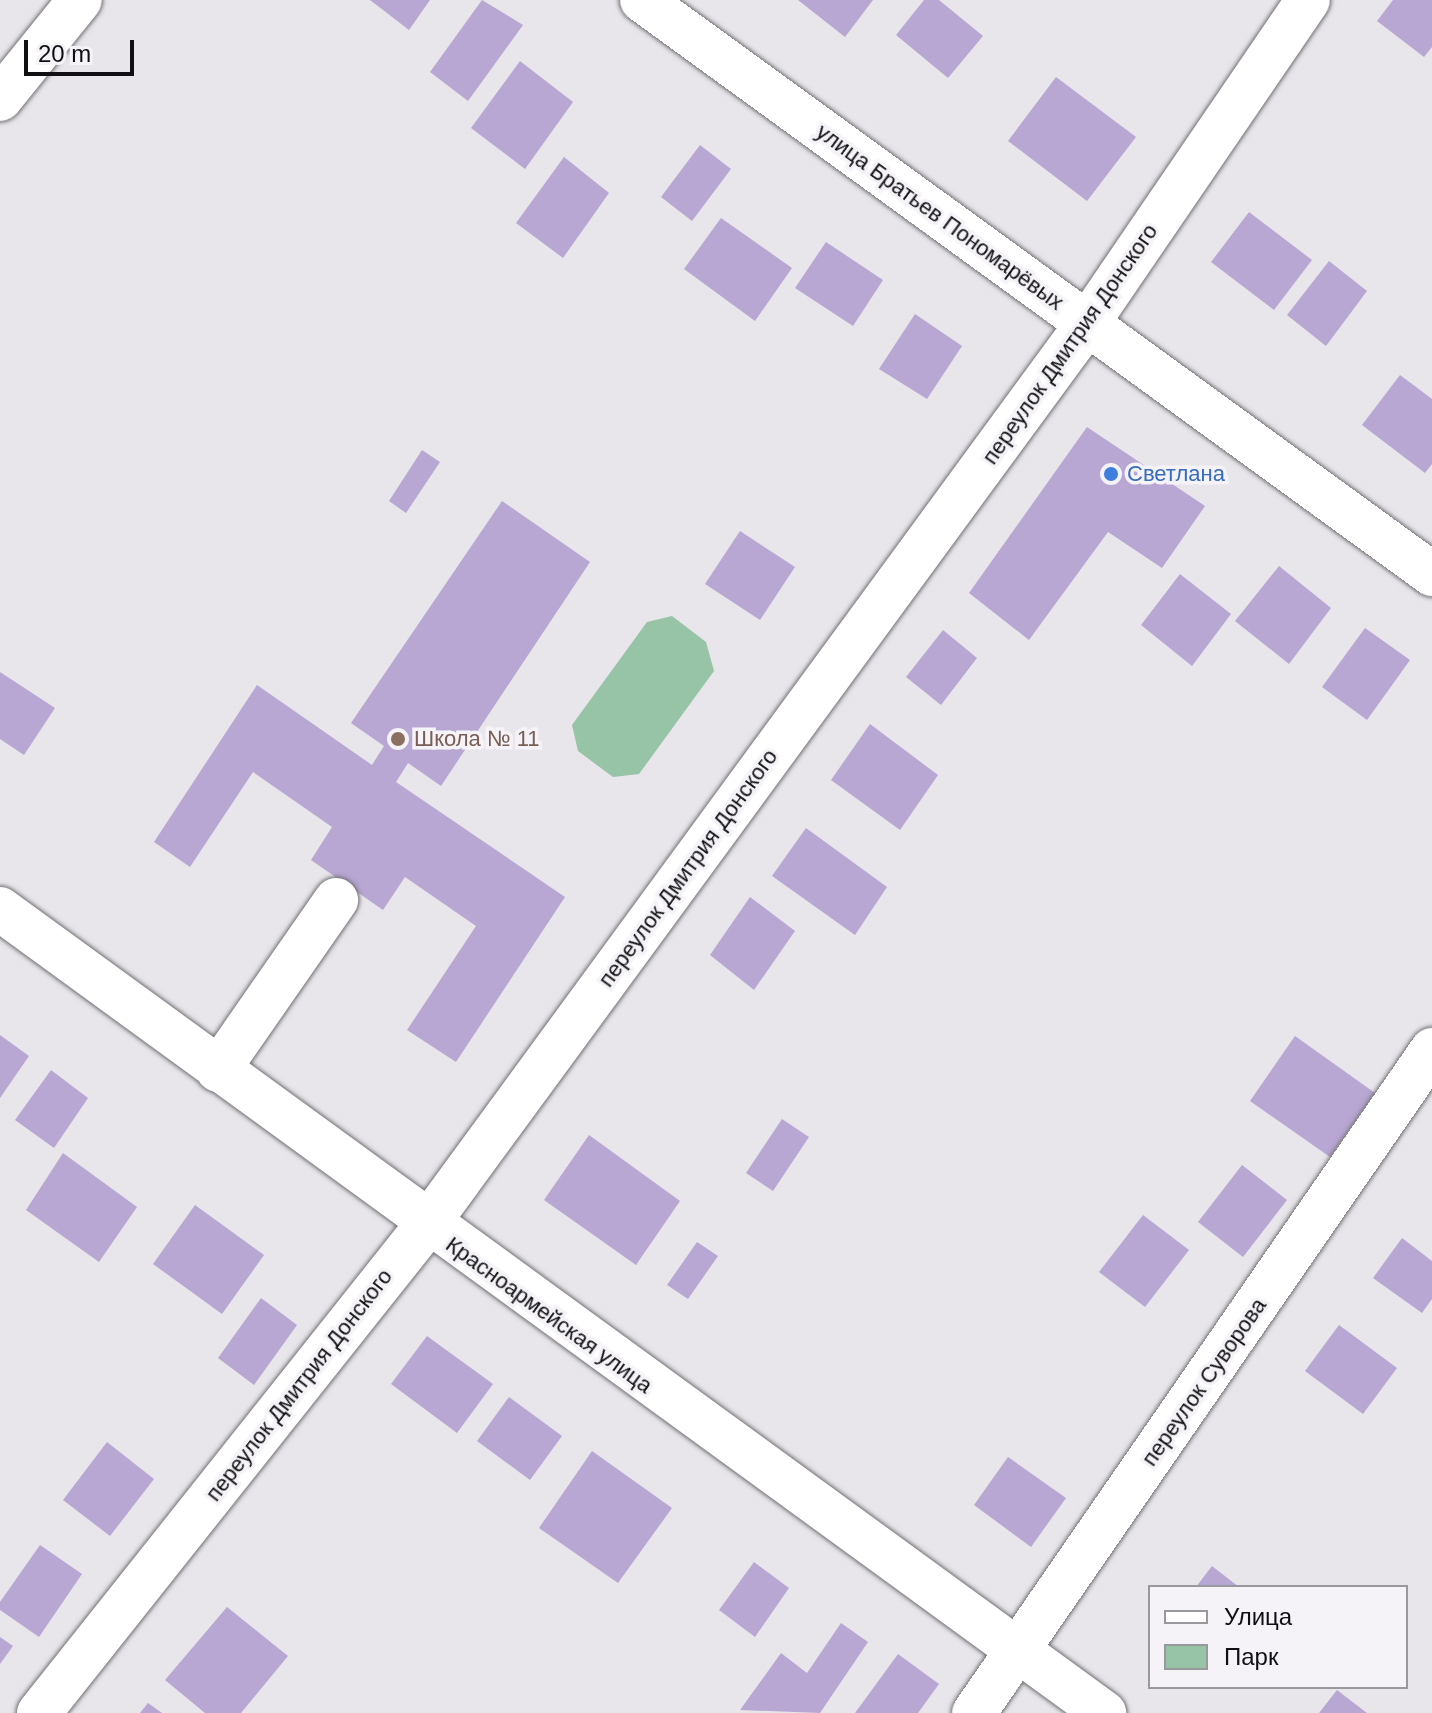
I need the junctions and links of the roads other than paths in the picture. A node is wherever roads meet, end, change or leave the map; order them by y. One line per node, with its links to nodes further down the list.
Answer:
1 (80, 0): 4 (street)
2 (642, 0): 5 (street, улица Братьев Пономарёвых)
3 (1308, 0): 5 (street, переулок Дмитрия Донского)
4 (0, 99)
5 (1087, 324): 6 (street, улица Братьев Пономарёвых); 11 (street, переулок Дмитрия Донского)
6 (1432, 574)
7 (336, 900): 10 (street)
8 (0, 909): 10 (street, Красноармейская улица)
9 (1432, 1050): 12 (street, переулок Суворова)
10 (218, 1070): 11 (street, Красноармейская улица)
11 (426, 1226): 12 (street, Красноармейская улица); 13 (street, переулок Дмитрия Донского)
12 (1018, 1653): 14 (street, переулок Суворова); 15 (street, Красноармейская улица)
13 (39, 1713)
14 (974, 1713)
15 (1104, 1713)

